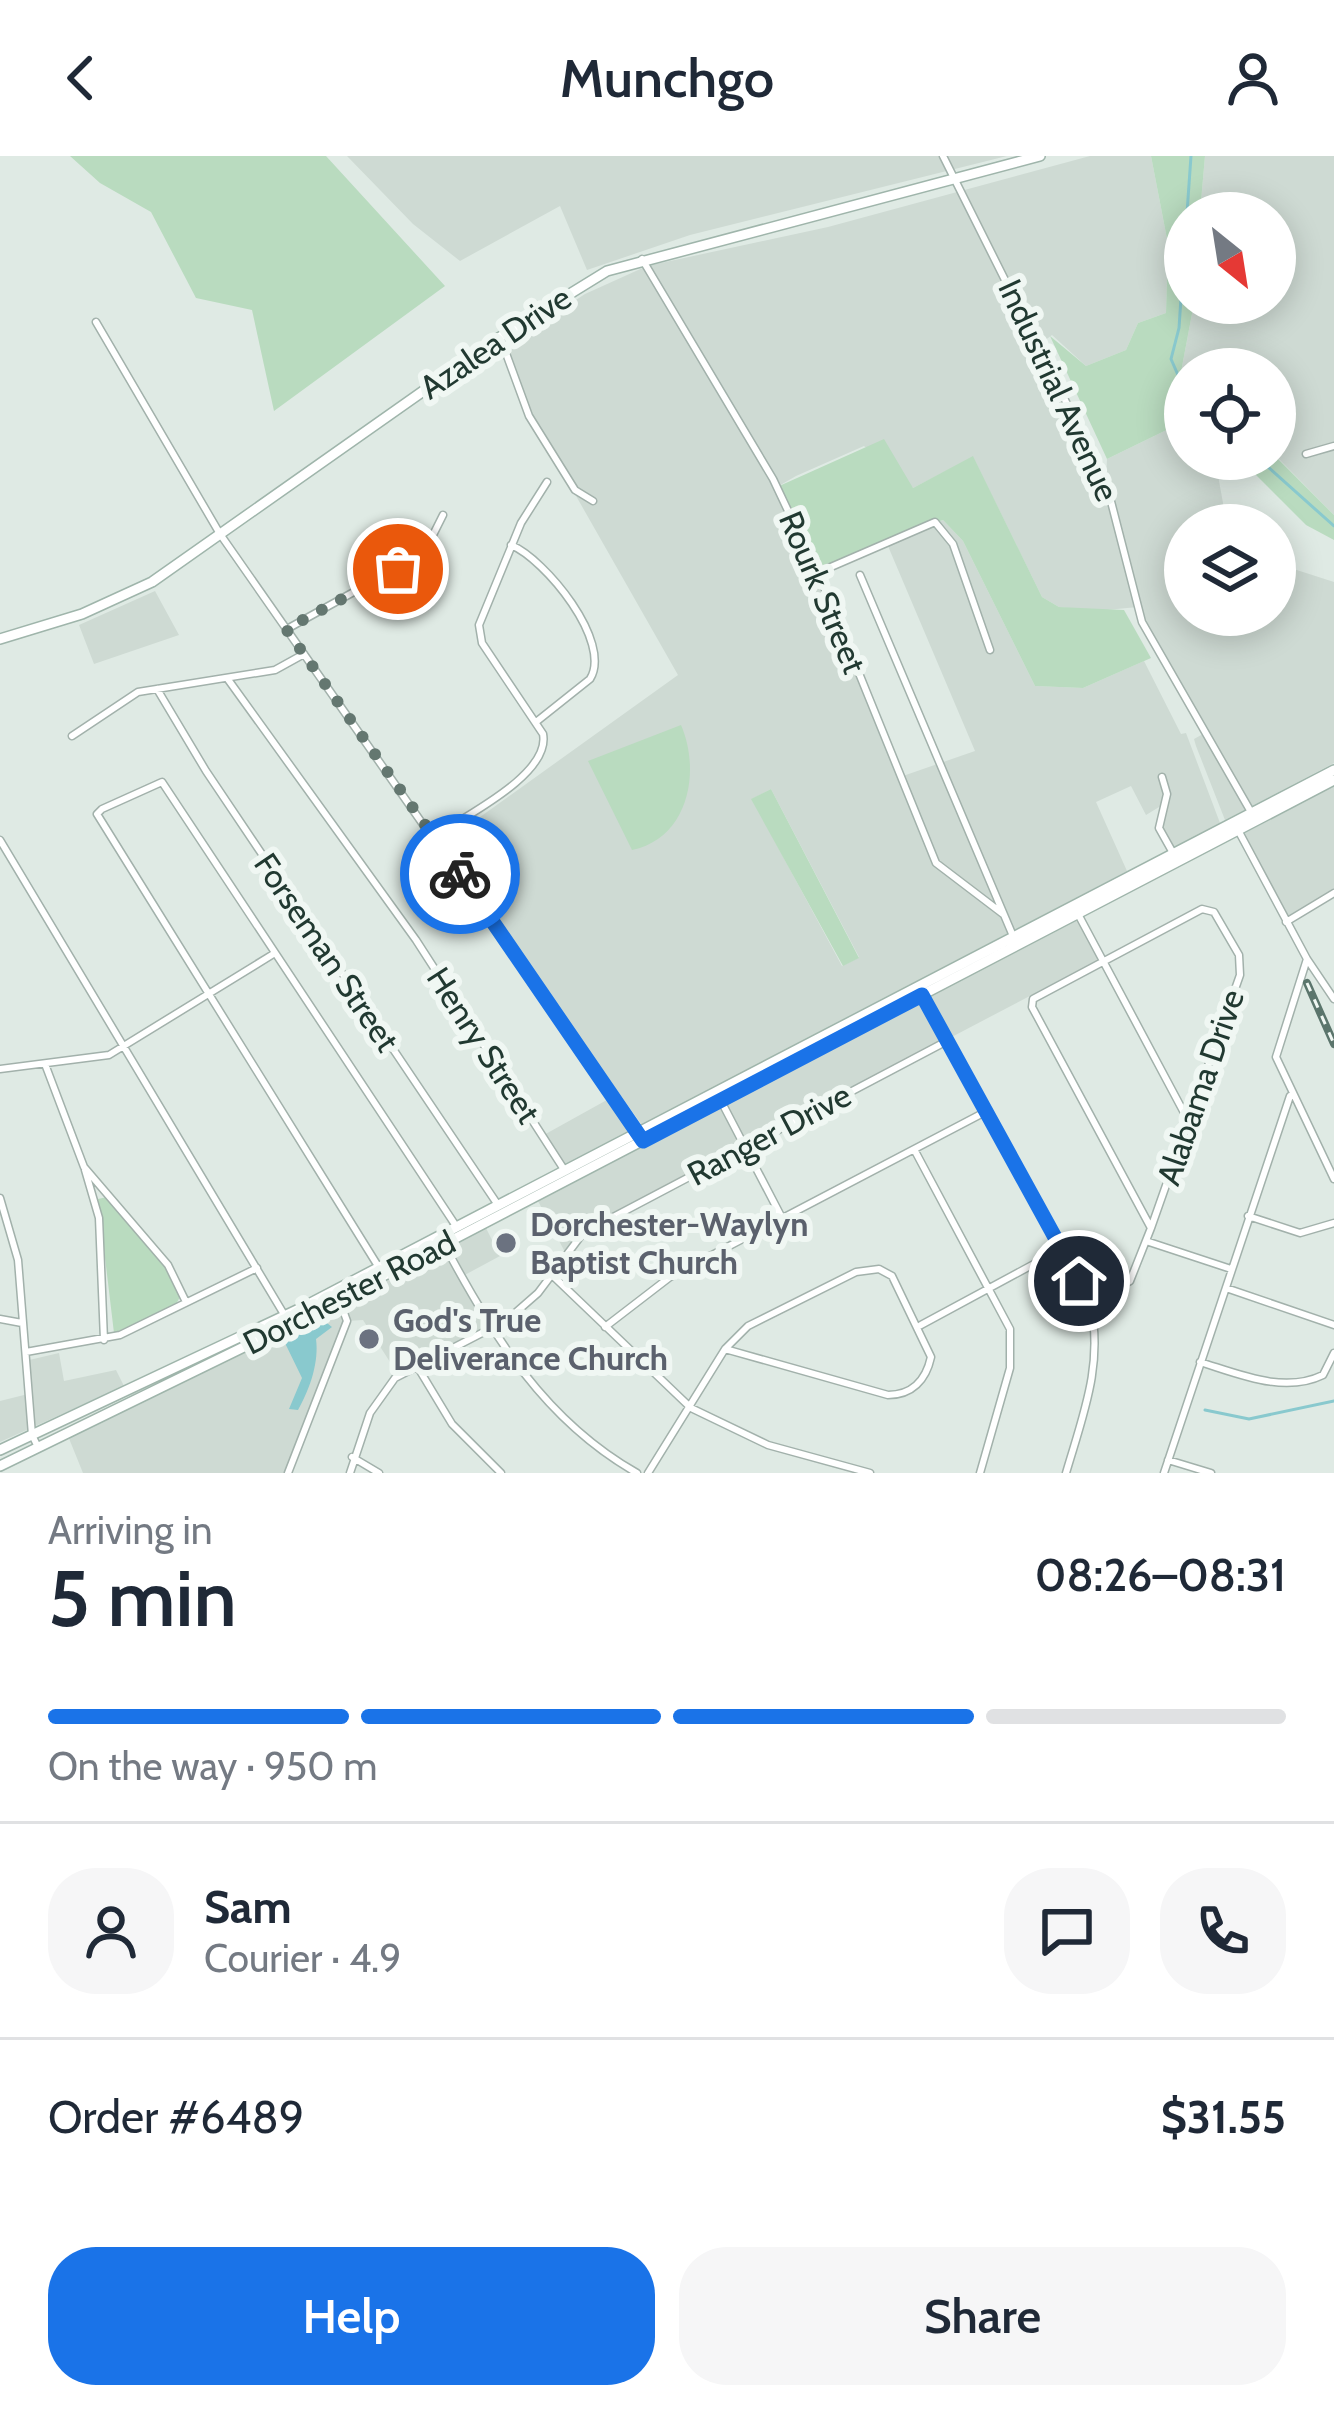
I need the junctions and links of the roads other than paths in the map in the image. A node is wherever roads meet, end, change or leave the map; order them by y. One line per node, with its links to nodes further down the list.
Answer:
1 (943, 156): 3 (street, Industrial Avenue)
2 (1040, 156): 3 (main road, Azalea Drive)
3 (953, 178): 4 (main road, Azalea Drive); 27 (street, Industrial Avenue)
4 (643, 259): 6 (main road, Azalea Drive); 14 (street, Rourk Street)
5 (97, 322): 12 (street)
6 (500, 337): 10 (street); 12 (main road, Azalea Drive)
7 (1334, 446): 8 (street)
8 (1306, 454)
9 (547, 482): 13 (street)
10 (593, 500)
11 (443, 514): 16 (street)
12 (220, 533): 16 (street); 17 (main road, Azalea Drive)
13 (511, 545): 22 (street); 22 (street)
14 (818, 573): 18 (street); 33 (street, Rourk Street)
15 (860, 575): 33 (street)
16 (286, 629): 19 (street)
17 (0, 638)
18 (990, 650)
19 (304, 654): 20 (street); 29 (street)
20 (227, 678): 21 (street); 55 (street, Henry Street)
21 (157, 689): 23 (street); 58 (street, Forseman Street)
22 (536, 722): 29 (street)
23 (72, 736)
24 (1334, 770): 27 (main road, Dorchester Road)
25 (1162, 777): 31 (street)
26 (1334, 780): 27 (main road, Dorchester Road)
27 (1253, 817): 28 (main road, Dorchester Road)
28 (1236, 825): 31 (main road, Dorchester Road); 35 (street)
29 (435, 836): 51 (street)
30 (0, 840): 44 (street)
31 (1176, 857): 34 (main road, Dorchester Road); 36 (main road, Dorchester Road)
32 (1334, 893): 35 (street)
33 (1003, 914): 36 (street)
34 (1078, 914): 36 (main road, Dorchester Road); 38 (street)
35 (1286, 922): 39 (street)
36 (1014, 941): 40 (main road, Dorchester Road)
37 (275, 953): 41 (street); 41 (street); 63 (street)
38 (1102, 958): 50 (street); 50 (street, Alabama Drive); 62 (street, Alabama Drive)
39 (1306, 959): 42 (street); 48 (street)
40 (919, 991): 43 (street); 47 (main road, Dorchester Road)
41 (207, 992): 44 (street); 69 (street)
42 (1334, 999)
43 (946, 1041): 49 (street); 52 (street, Ranger Drive)
44 (123, 1047): 45 (street); 67 (street)
45 (45, 1064): 46 (street); 54 (street)
46 (0, 1069)
47 (718, 1095): 51 (main road, Dorchester Road); 52 (street)
48 (1290, 1096): 56 (street); 59 (street)
49 (985, 1112): 53 (street); 66 (street)
50 (1189, 1122): 62 (street, Alabama Drive)
51 (640, 1136): 55 (main road, Dorchester Road)
52 (745, 1147): 60 (street); 70 (street, Ranger Drive)
53 (914, 1150): 60 (street); 72 (street)
54 (84, 1167): 74 (street); 83 (street)
55 (567, 1175): 58 (main road, Dorchester Road)
56 (1334, 1178)
57 (0, 1198): 78 (street)
58 (501, 1209): 63 (main road, Dorchester Road)
59 (1248, 1216): 61 (street); 68 (street)
60 (782, 1218): 81 (street)
61 (1334, 1223)
62 (1151, 1228): 65 (street, Alabama Drive)
63 (458, 1230): 64 (main road, Dorchester Road)
64 (441, 1240): 69 (main road, Dorchester Road); 82 (street)
65 (1149, 1242): 68 (street); 75 (street, Alabama Drive)
66 (1060, 1250): 72 (street); 75 (street)
67 (257, 1268): 74 (street); 77 (street)
68 (1231, 1269): 71 (street)
69 (381, 1271): 73 (main road, Dorchester Road)
70 (552, 1275): 81 (street); 82 (street, Ranger Drive)
71 (1226, 1288): 79 (street); 87 (street)
72 (991, 1290): 80 (street); 103 (street)
73 (336, 1295): 77 (main road, Dorchester Road); 96 (street)
74 (186, 1303): 83 (street)
75 (1090, 1303): 104 (street)
76 (0, 1319): 78 (street)
77 (287, 1320): 90 (main road, Dorchester Road); 91 (main road, Dorchester Road)
78 (22, 1323): 85 (street)
79 (1334, 1325)
80 (920, 1326): 84 (street); 84 (street)
81 (605, 1327): 89 (street)
82 (489, 1330): 88 (street, Ranger Drive); 100 (street)
83 (104, 1340): 85 (street)
84 (725, 1349): 89 (street)
85 (24, 1352): 90 (street)
86 (1334, 1353): 87 (street)
87 (1200, 1362): 94 (street)
88 (417, 1366): 93 (street, Ranger Drive); 99 (street)
89 (691, 1408): 101 (street); 102 (street)
90 (32, 1435): 91 (street); 92 (main road, Dorchester Road)
91 (38, 1447): 95 (main road, Dorchester Road)
92 (0, 1450)
93 (352, 1456): 97 (street, Ranger Drive); 98 (street)
94 (1167, 1460): 105 (street); 106 (street)
95 (0, 1466)
96 (288, 1473)
97 (350, 1473)
98 (379, 1473)
99 (500, 1473)
100 (637, 1473)
101 (648, 1473)
102 (870, 1473)
103 (980, 1473)
104 (1066, 1473)
105 (1164, 1473)
106 (1211, 1473)

